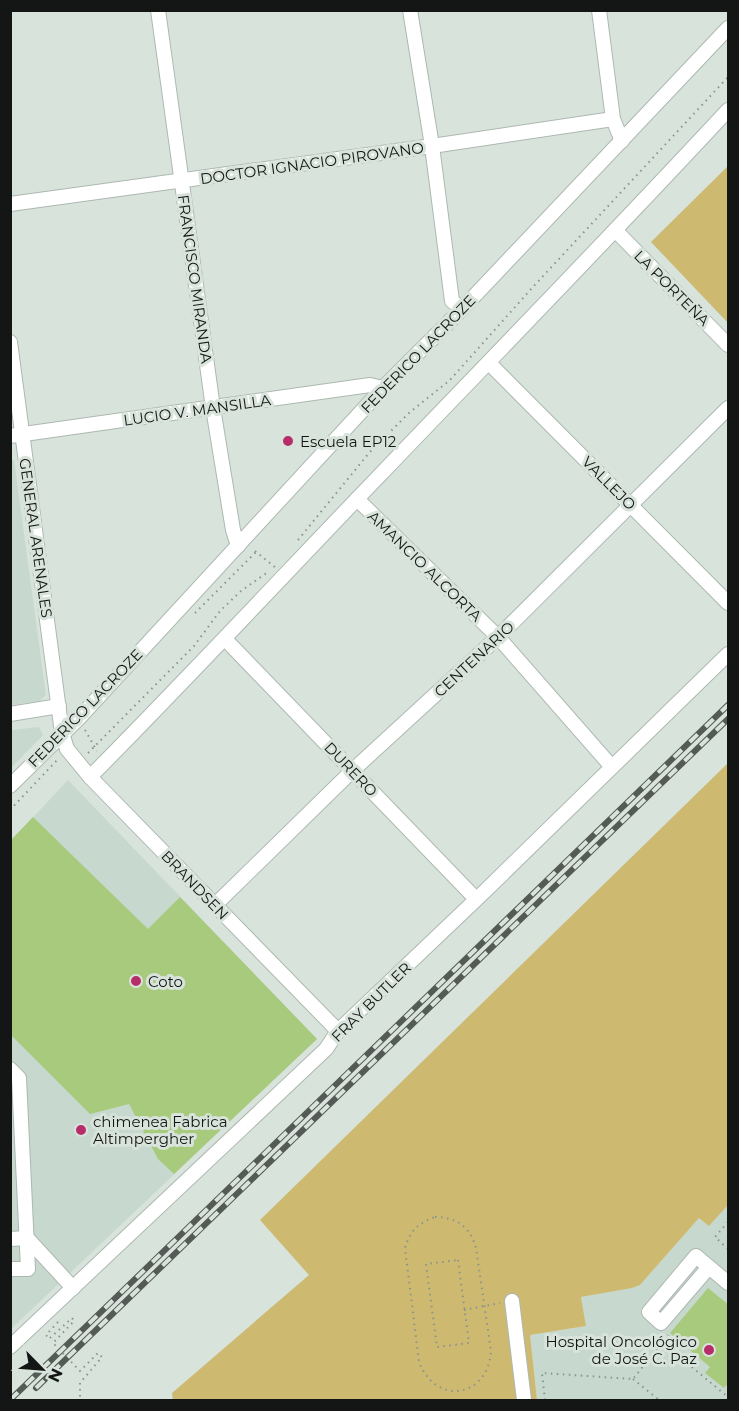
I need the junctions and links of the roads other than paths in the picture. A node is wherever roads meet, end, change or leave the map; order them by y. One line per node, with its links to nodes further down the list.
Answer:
1 (158, 10): 9 (street, FRANCISCO MIRANDA)
2 (410, 10): 8 (street)
3 (599, 10): 6 (street)
4 (729, 28): 7 (street, FEDERICO LACROZE)
5 (729, 110): 11 (street)
6 (613, 119): 7 (street); 8 (street, DOCTOR IGNACIO PIROVANO)
7 (622, 141): 12 (street, FEDERICO LACROZE)
8 (432, 146): 9 (street, DOCTOR IGNACIO PIROVANO); 12 (street)
9 (181, 181): 10 (street, DOCTOR IGNACIO PIROVANO); 17 (street, FRANCISCO MIRANDA)
10 (10, 204)
11 (616, 231): 14 (street, LA PORTEÑA); 15 (street)
12 (462, 309): 16 (street, FEDERICO LACROZE)
13 (10, 342): 19 (street, GENERAL ARENALES)
14 (729, 345)
15 (489, 363): 20 (street); 21 (street, VALLEJO)
16 (383, 388): 17 (street, LUCIO V. MANSILLA); 22 (street, FEDERICO LACROZE)
17 (213, 408): 19 (street, LUCIO V. MANSILLA); 22 (street, FRANCISCO MIRANDA)
18 (729, 408): 21 (street, CENTENARIO)
19 (17, 435): 27 (street, GENERAL ARENALES)
20 (357, 499): 24 (street, AMANCIO ALCORTA); 25 (street)
21 (631, 506): 23 (street, VALLEJO); 24 (street, CENTENARIO)
22 (242, 542): 29 (street, FEDERICO LACROZE)
23 (729, 603)
24 (498, 637): 30 (street, AMANCIO ALCORTA); 31 (street, CENTENARIO)
25 (225, 639): 31 (street, DURERO); 32 (street)
26 (729, 654): 30 (street, FRAY BUTLER)
27 (59, 706): 28 (street); 29 (street, GENERAL ARENALES)
28 (10, 714)
29 (62, 733): 32 (street, BRANDSEN); 33 (street, FEDERICO LACROZE)
30 (612, 767): 34 (street, FRAY BUTLER)
31 (352, 771): 34 (street, DURERO); 35 (street, CENTENARIO)
32 (90, 777): 35 (street, BRANDSEN)
33 (10, 786)
34 (476, 899): 36 (street, FRAY BUTLER)
35 (215, 905): 36 (street, BRANDSEN)
36 (338, 1031): 48 (street, FRAY BUTLER)
37 (13, 1075): 38 (street)
38 (15, 1110): 39 (street)
39 (16, 1148): 40 (street)
40 (17, 1178): 42 (street)
41 (10, 1209): 42 (street)
42 (25, 1209): 43 (street)
43 (27, 1238): 44 (street); 46 (street); 48 (street)
44 (10, 1239)
45 (709, 1267): 45 (street); 47 (street)
46 (10, 1269)
47 (729, 1283)
48 (73, 1288): 50 (street, FRAY BUTLER)
49 (512, 1301): 51 (street)
50 (10, 1347)
51 (524, 1401)

